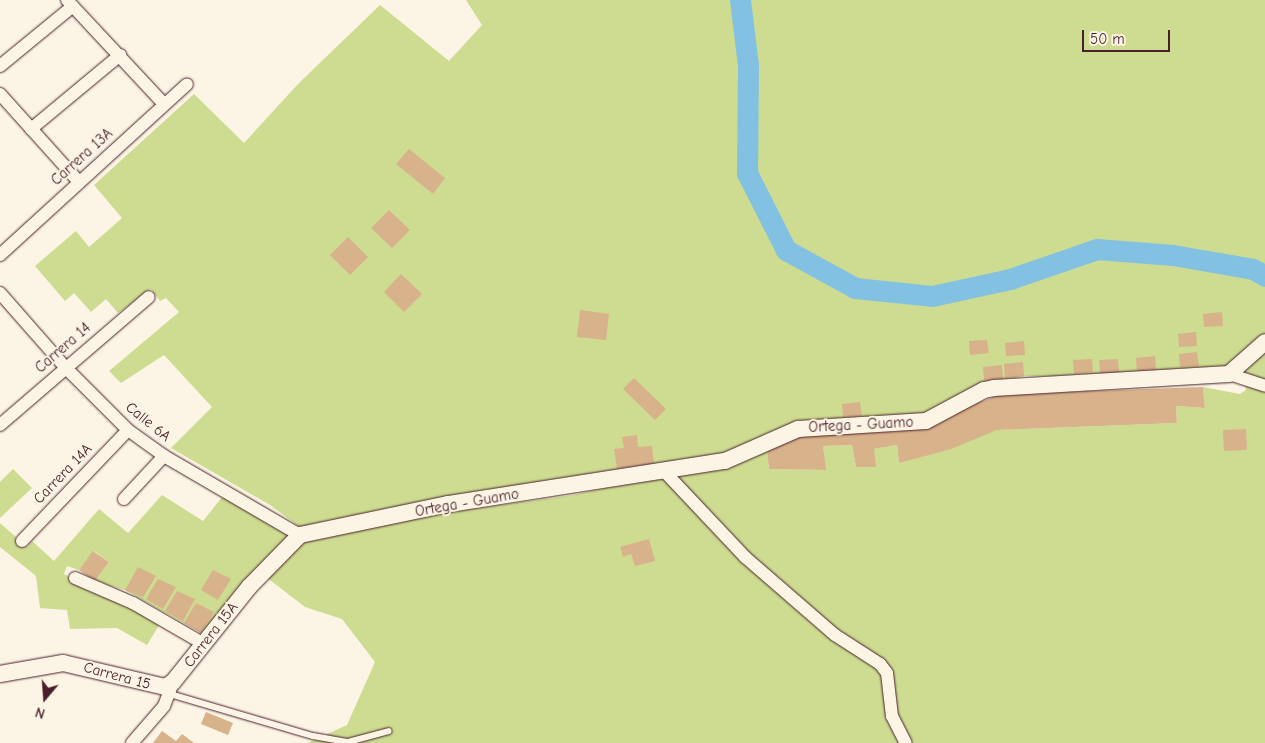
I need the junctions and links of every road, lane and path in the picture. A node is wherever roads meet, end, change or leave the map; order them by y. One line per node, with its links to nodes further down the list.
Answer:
1 (70, 3): 2 (street); 3 (street)
2 (120, 55): 6 (street); 7 (street)
3 (0, 66)
4 (187, 84): 6 (street, Carrera 13A)
5 (0, 94): 7 (street)
6 (164, 104): 8 (street, Carrera 13A)
7 (31, 129): 8 (street)
8 (79, 182): 9 (street, Carrera 13A)
9 (0, 255)
10 (149, 296): 13 (street, Carrera 14)
11 (2, 297): 13 (street, Calle 6A)
12 (1265, 342): 14 (street)
13 (65, 367): 16 (street, Carrera 14); 17 (street, Calle 6A)
14 (1230, 374): 15 (street); 19 (street, Ortega - Guamo)
15 (1265, 386)
16 (0, 425)
17 (128, 430): 18 (street, Calle 6A); 22 (street, Carrera 14A)
18 (164, 456): 20 (street); 21 (street, Calle 6A)
19 (663, 470): 21 (street, Ortega - Guamo); 29 (street)
20 (124, 499)
21 (300, 535): 24 (street, Carrera 15A)
22 (22, 541)
23 (76, 578): 24 (street)
24 (204, 644): 26 (street, Carrera 15A)
25 (0, 674): 26 (street, Carrera 15)
26 (172, 688): 27 (lane); 28 (street, Carrera 15A)
27 (388, 731)
28 (132, 743)
29 (906, 743)

